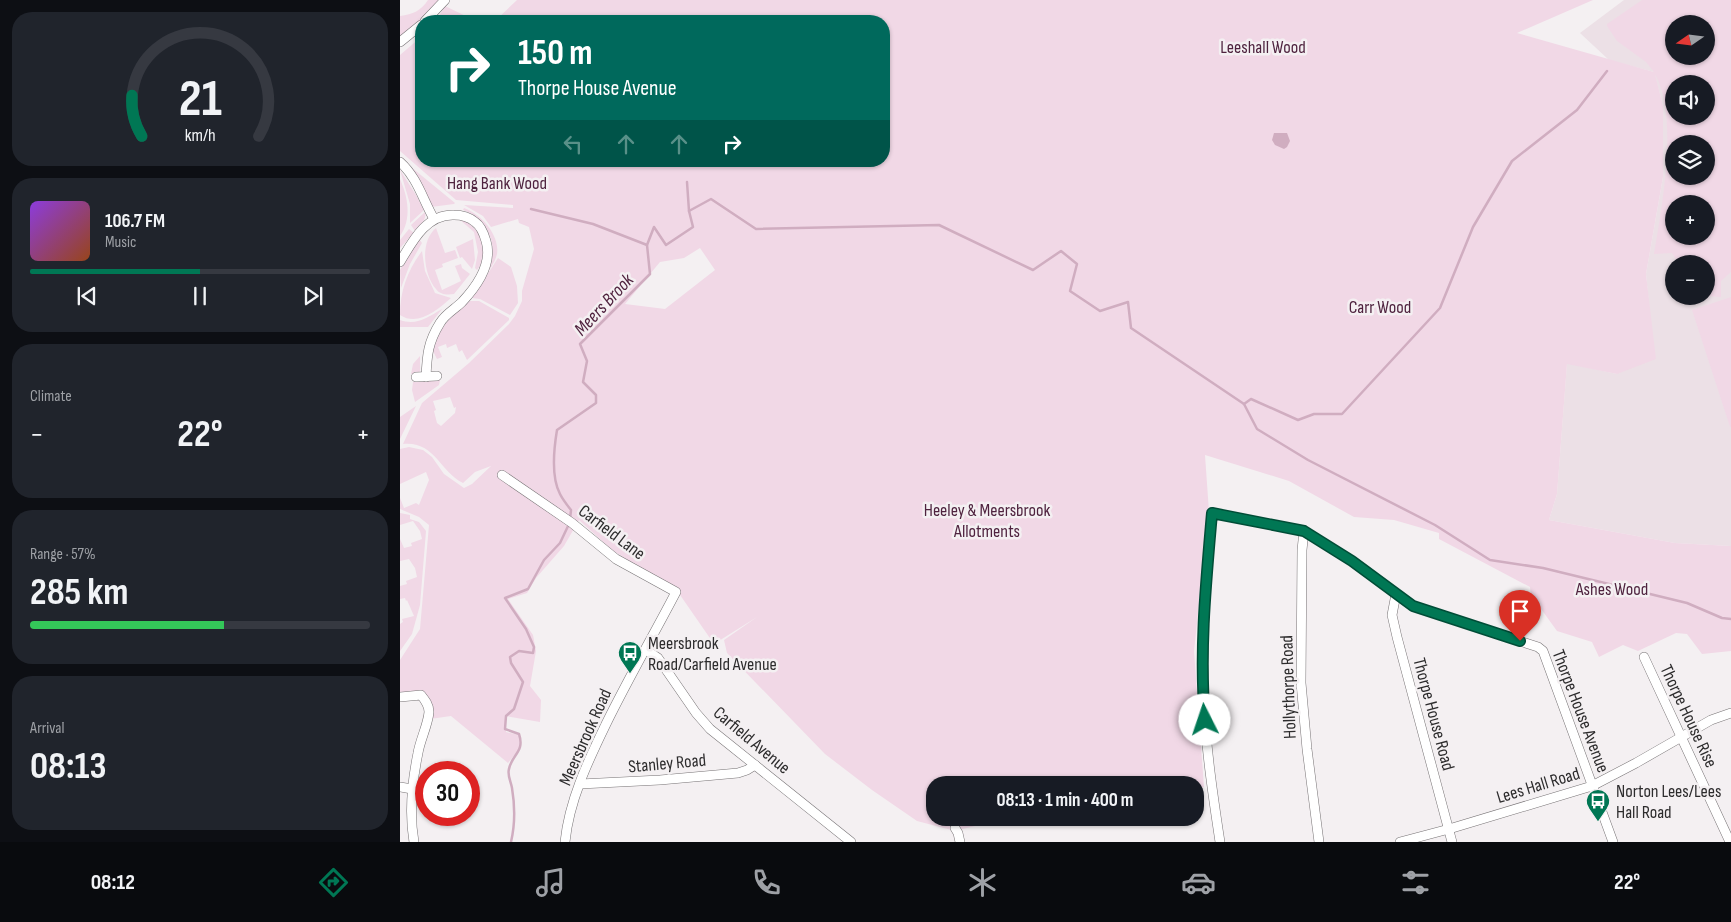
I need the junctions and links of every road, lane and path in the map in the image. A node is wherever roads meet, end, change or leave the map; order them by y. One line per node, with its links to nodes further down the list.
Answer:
1 (445, 0): 2 (street)
2 (431, 15)
3 (415, 30): 4 (street)
4 (400, 42)
5 (400, 162): 6 (street)
6 (434, 219): 7 (street); 8 (street)
7 (400, 262)
8 (437, 376)
9 (502, 475): 12 (street, Carfield Lane)
10 (1304, 531): 11 (street, Thorpe House Avenue); 28 (street, Thorpe House Avenue); 29 (street, Hollythorpe Road)
11 (1396, 594): 19 (street, Thorpe House Avenue); 23 (street, Thorpe House Road)
12 (646, 650): 17 (street, Carfield Avenue); 18 (street, Meersbrook Road)
13 (1644, 657): 16 (street, Thorpe House Rise)
14 (400, 697): 21 (street)
15 (1731, 713): 16 (street, Lees Hall Road)
16 (1681, 737): 19 (street, Lees Hall Road); 33 (street, Thorpe House Rise)
17 (755, 765): 18 (street, Stanley Road); 26 (street, Carfield Avenue)
18 (580, 784): 25 (street, Meersbrook Road)
19 (1592, 786): 23 (street, Lees Hall Road); 32 (street, Thorpe House Avenue)
20 (400, 787): 21 (street)
21 (412, 789): 24 (street)
22 (955, 828): 27 (street)
23 (1449, 829): 30 (street, Lees Hall Road); 31 (street, Thorpe House Road)
24 (414, 842)
25 (565, 842)
26 (850, 842)
27 (960, 842)
28 (1220, 842)
29 (1320, 842)
30 (1400, 842)
31 (1452, 842)
32 (1613, 842)
33 (1730, 842)

